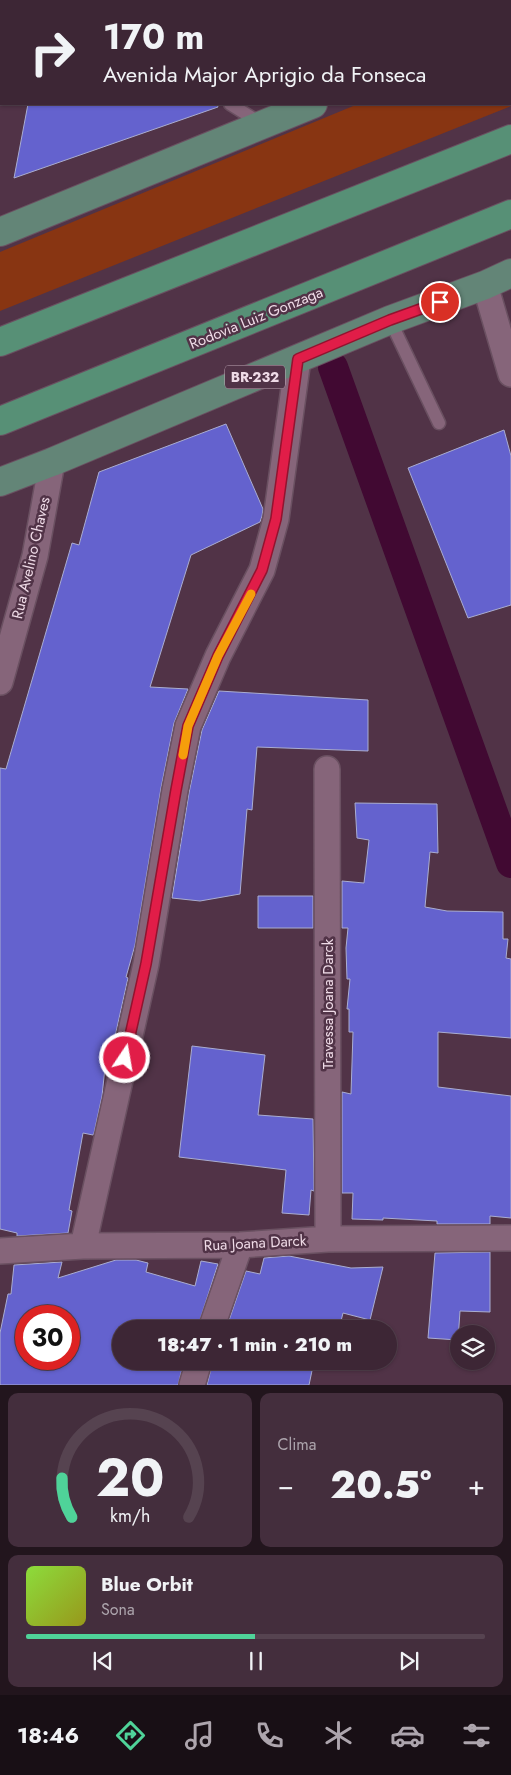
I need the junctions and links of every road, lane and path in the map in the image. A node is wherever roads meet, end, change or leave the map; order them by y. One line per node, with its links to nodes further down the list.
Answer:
1 (232, 105): 3 (lane)
2 (311, 105): 3 (main road)
3 (262, 125): 6 (main road)
4 (511, 139): 10 (highway)
5 (511, 214): 13 (highway, Rodovia Luiz Gonzaga)
6 (0, 232)
7 (511, 273): 8 (main road, BR-232)
8 (485, 285): 9 (main road, BR-232); 12 (street)
9 (390, 320): 11 (main road, BR-232); 14 (lane)
10 (0, 342)
11 (298, 359): 15 (main road, BR-232); 22 (street)
12 (511, 374)
13 (0, 422)
14 (439, 423)
15 (52, 462): 16 (main road, BR-232); 17 (street, Rua Avelino Chaves)
16 (0, 482)
17 (0, 682)
18 (327, 769): 20 (street, Travessa Joana Darck)
19 (511, 1238): 20 (street, Rua Joana Darck)
20 (328, 1239): 21 (street, Rua Joana Darck)
21 (240, 1245): 22 (street, Rua Joana Darck); 24 (street)
22 (84, 1246): 23 (street, Rua Joana Darck)
23 (0, 1251)
24 (214, 1320)
25 (196, 1370): 26 (street)
26 (192, 1385)

